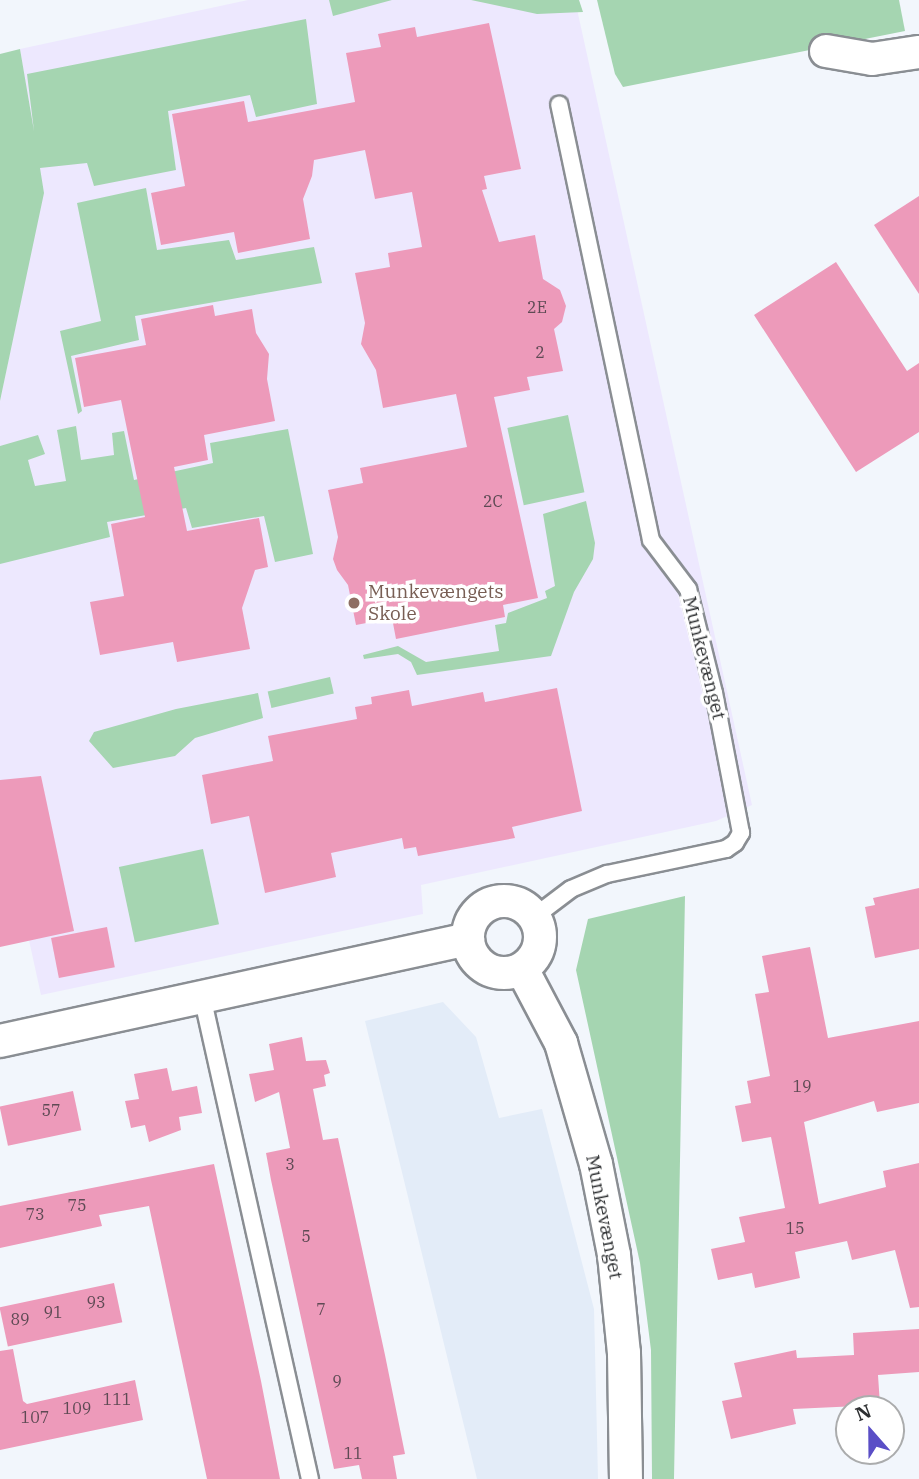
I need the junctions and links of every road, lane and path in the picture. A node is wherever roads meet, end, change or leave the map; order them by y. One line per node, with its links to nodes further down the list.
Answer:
1 (826, 51): 2 (street)
2 (919, 52)
3 (559, 105): 4 (lane, Munkevænget)
4 (534, 917): 5 (street); 6 (street)
5 (468, 939): 6 (street); 7 (street)
6 (522, 969): 10 (street, Munkevænget)
7 (202, 996): 8 (street); 9 (lane)
8 (0, 1041)
9 (310, 1479)
10 (626, 1479)

